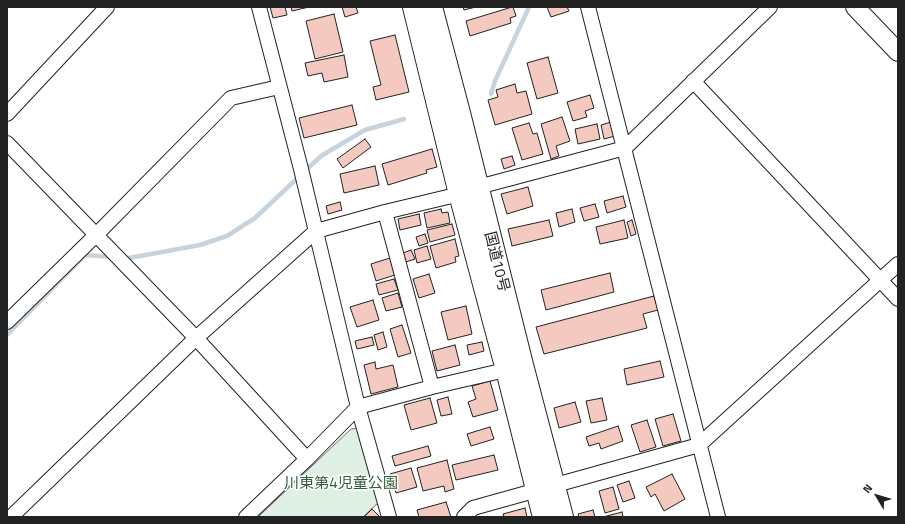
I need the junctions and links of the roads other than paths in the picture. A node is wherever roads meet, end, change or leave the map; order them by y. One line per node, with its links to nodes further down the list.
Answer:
1 (107, 7): 11 (street)
2 (259, 7): 10 (street)
3 (414, 7): 14 (highway, 国道10号)
4 (431, 7): 14 (highway, 国道10号)
5 (588, 7): 13 (street)
6 (770, 7): 9 (street)
7 (855, 7): 8 (street)
8 (898, 52)
9 (693, 81): 13 (street); 19 (street)
10 (279, 87): 16 (street); 17 (street)
11 (7, 114)
12 (7, 143): 17 (street)
13 (625, 148): 14 (street); 26 (street)
14 (469, 191): 15 (street); 23 (highway, 国道10号)
15 (385, 212): 16 (street); 24 (street)
16 (316, 231): 22 (street); 25 (street)
17 (98, 237): 21 (street); 22 (street)
18 (898, 264): 19 (street)
19 (880, 280): 20 (street); 26 (street)
20 (898, 299)
21 (7, 322)
22 (196, 338): 27 (street); 29 (street)
23 (515, 368): 24 (street); 28 (highway, 国道10号)
24 (432, 387): 25 (street)
25 (358, 407): 27 (street); 31 (street)
26 (700, 445): 28 (street); 35 (street)
27 (307, 459): 30 (street)
28 (546, 488): 32 (street); 33 (highway, 国道10号); 34 (highway, 国道10号)
29 (12, 517)
30 (246, 517)
31 (388, 517)
32 (464, 517)
33 (544, 517)
34 (562, 517)
35 (718, 517)

